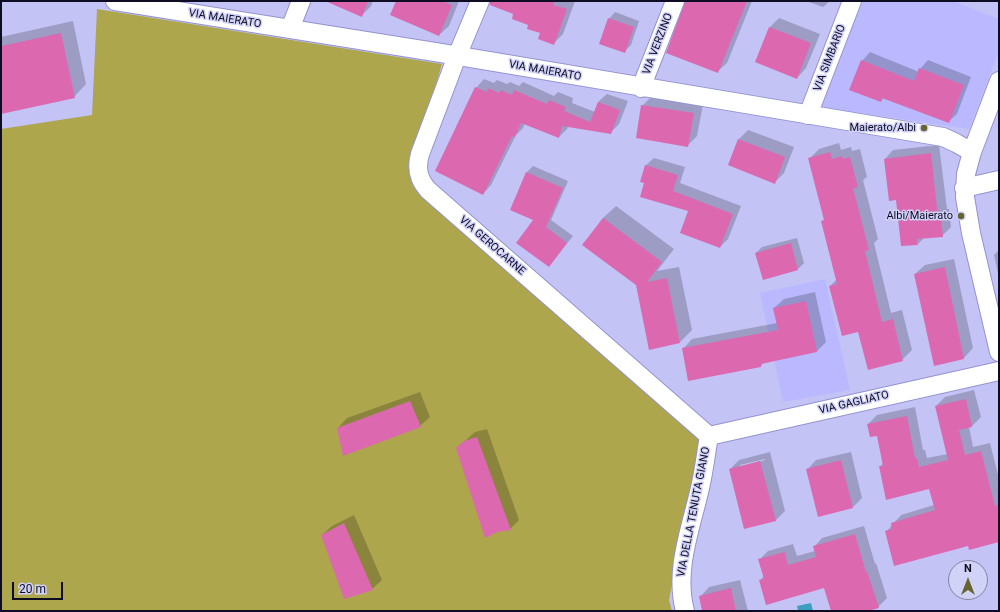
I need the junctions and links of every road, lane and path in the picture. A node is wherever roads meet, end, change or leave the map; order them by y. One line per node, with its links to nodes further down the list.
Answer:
1 (115, 1): 6 (street, VIA MAIERATO)
2 (301, 1): 7 (street)
3 (480, 1): 8 (street, VIA GEROCARNE)
4 (675, 1): 10 (street, VIA VERZINO)
5 (852, 1): 11 (street, VIA SIMBARIO)
6 (139, 3): 7 (street, VIA MAIERATO)
7 (290, 29): 8 (street, VIA MAIERATO)
8 (457, 56): 10 (street, VIA MAIERATO); 17 (street, VIA GEROCARNE)
9 (999, 81): 12 (street)
10 (641, 88): 11 (street, VIA MAIERATO)
11 (808, 115): 12 (street, VIA MAIERATO)
12 (972, 152): 14 (street)
13 (999, 180): 14 (street)
14 (964, 188): 15 (street)
15 (999, 352)
16 (999, 371): 17 (street, VIA GAGLIATO)
17 (709, 436): 18 (street, VIA DELLA TENUTA GIANO)
18 (685, 611)

